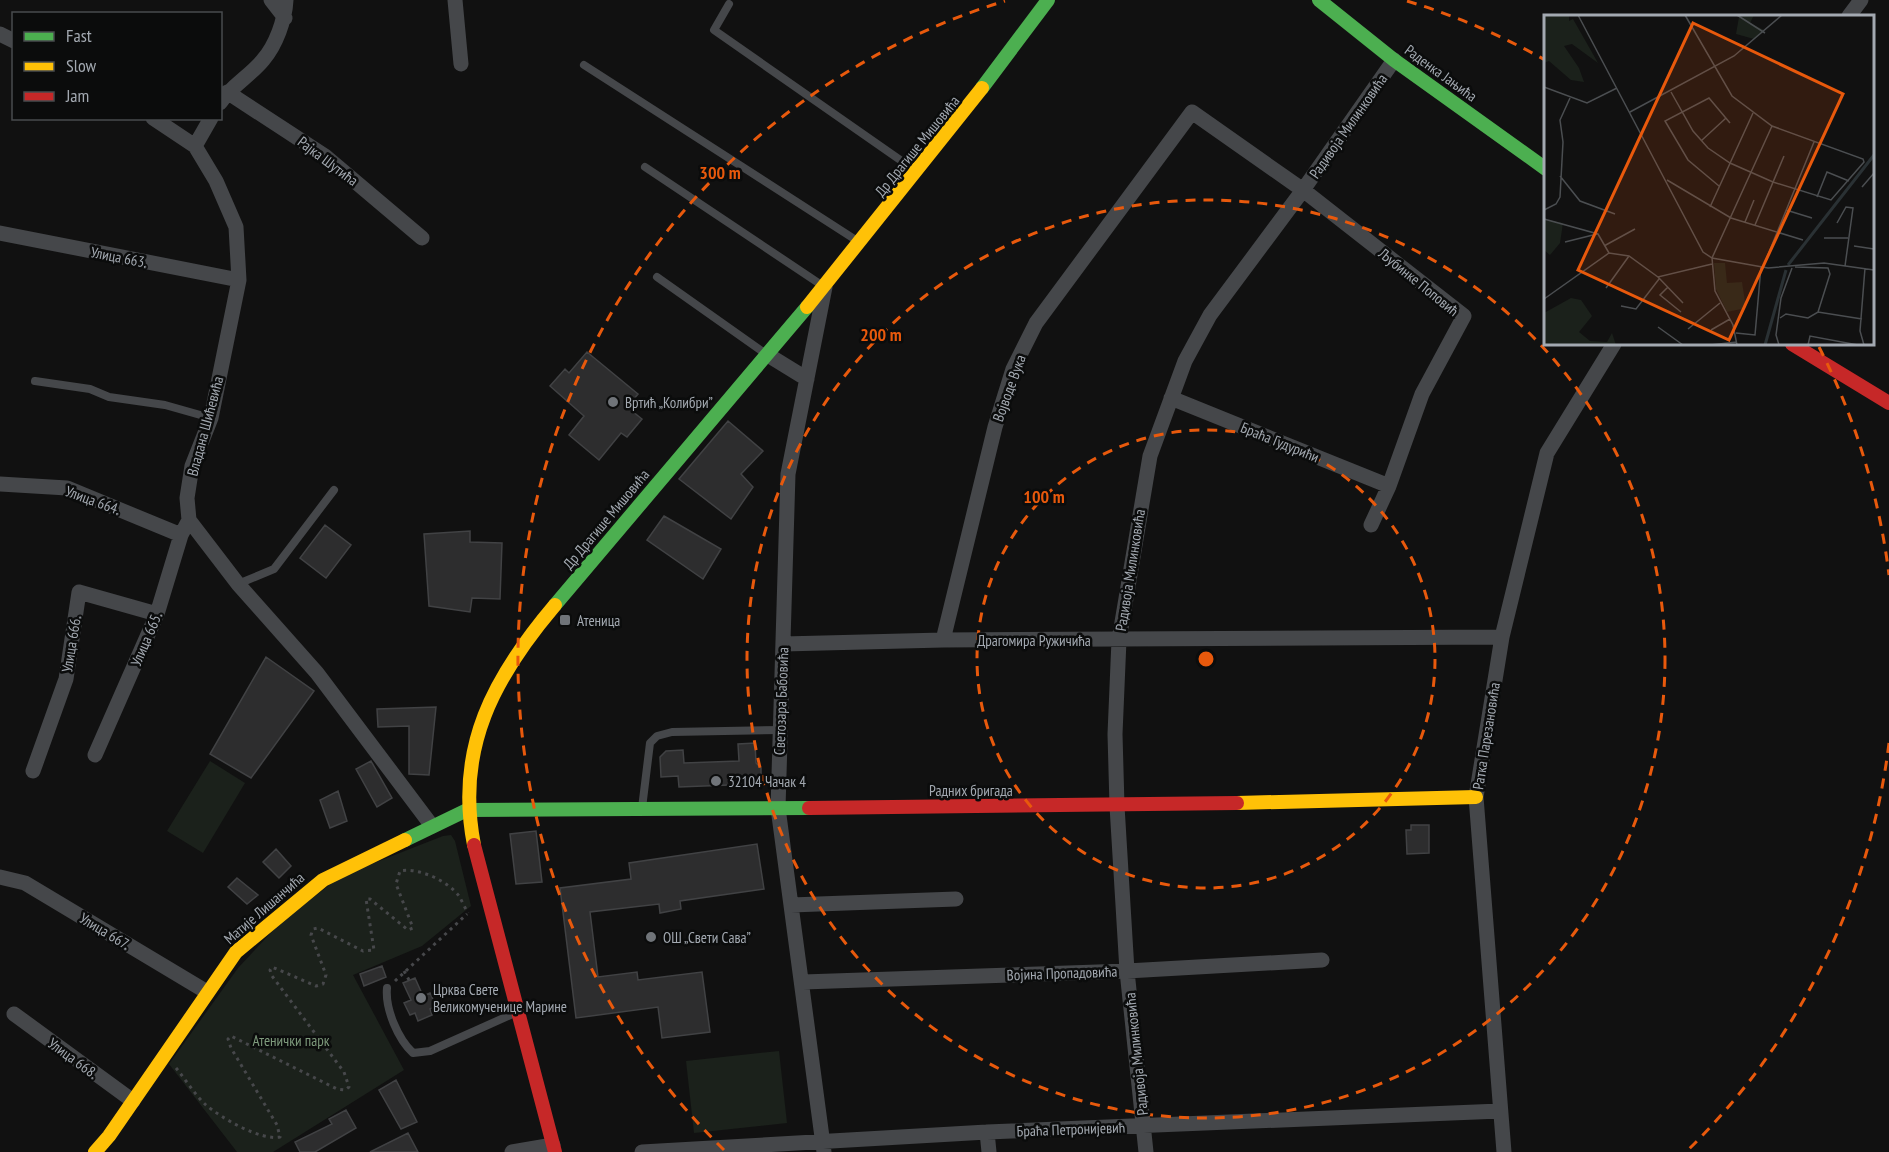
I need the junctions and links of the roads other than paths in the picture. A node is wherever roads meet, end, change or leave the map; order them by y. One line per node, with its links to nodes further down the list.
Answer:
1 (271, 0): 9 (street)
2 (286, 0): 9 (street)
3 (455, 0): 11 (street)
4 (1319, 0): 10 (street, Раденка Јањића)
5 (1861, 0): 8 (street)
6 (1045, 1): 20 (street, Др Драгише Мишовића)
7 (729, 4): 20 (lane)
8 (1850, 15)
9 (285, 18): 13 (street)
10 (1394, 60): 19 (street, Раденка Јањића); 21 (street, Радивоја Милинковића)
11 (461, 64)
12 (584, 65): 24 (lane)
13 (224, 98): 23 (street, Рајка Шутића)
14 (1192, 112): 21 (street, Љубинке Поповић); 46 (street, Војводе Вука)
15 (156, 120): 17 (street, Владана Шићевића)
16 (210, 120): 17 (street)
17 (195, 146): 26 (street, Владана Шићевића)
18 (645, 167): 27 (lane)
19 (1544, 168)
20 (917, 172): 24 (street, Др Драгише Мишовића)
21 (1303, 190): 33 (street, Радивоја Милинковића); 37 (street, Љубинке Поповић)
22 (0, 233): 26 (street, Улица 663.)
23 (422, 238)
24 (860, 243): 27 (street, Др Драгише Мишовића)
25 (657, 276): 30 (lane)
26 (239, 280): 35 (street, Владана Шићевића)
27 (825, 287): 30 (street, Др Драгише Мишовића); 31 (street, Светозара Бабовића)
28 (1613, 345): 44 (street, Ратка Парезановића)
29 (1794, 345): 34 (street)
30 (768, 355): 31 (street); 55 (street, Др Драгише Мишовића)
31 (807, 379): 47 (street, Светозара Бабовића)
32 (35, 381): 35 (lane)
33 (1171, 398): 37 (street, Браћа Гудурићи); 45 (street, Радивоја Милинковића)
34 (1889, 403)
35 (211, 418): 39 (street, Владана Шићевића)
36 (0, 484): 41 (street, Улица 664.)
37 (1389, 486): 40 (street, Љубинке Поповић)
38 (334, 490): 42 (lane)
39 (189, 520): 41 (street, Улица 665.); 42 (street)
40 (1371, 525)
41 (181, 535): 43 (street, Улица 665.)
42 (238, 584): 56 (street)
43 (157, 614): 49 (street, Улица 665.); 50 (street, Улица 666.)
44 (1502, 637): 45 (street, Драгомира Ружичића); 51 (street, Ратка Парезановића)
45 (1119, 639): 46 (street, Драгомира Ружичића); 52 (street, Радивоја Милинковића)
46 (943, 640): 47 (street, Драгомира Ружичића)
47 (783, 644): 48 (street, Светозара Бабовића)
48 (780, 730): 53 (street, Светозара Бабовића); 54 (lane)
49 (95, 755)
50 (33, 771)
51 (1476, 797): 52 (street, Радних бригада); 68 (street, Ратка Парезановића)
52 (1117, 806): 53 (street, Радних бригада); 61 (street, Радивоја Милинковића)
53 (778, 808): 54 (street, Радних бригада); 59 (street, Светозара Бабовића)
54 (642, 809): 55 (street, Радних бригада)
55 (466, 810): 56 (street, Матије Лишанчића); 65 (street, Др Драгише Мишовића)
56 (432, 826): 64 (street, Матије Лишанчића)
57 (0, 877): 64 (street, Улица 667.)
58 (956, 899): 59 (street)
59 (791, 905): 62 (street, Светозара Бабовића)
60 (1322, 960): 61 (street, Војина Пропадовића)
61 (1127, 971): 62 (street, Војина Пропадовића); 69 (street, Радивоја Милинковића)
62 (803, 982): 71 (street, Светозара Бабовића)
63 (387, 988): 65 (lane)
64 (207, 992): 67 (street, Матије Лишанчића)
65 (519, 1011): 72 (street, Др Драгише Мишовића)
66 (14, 1014): 67 (street, Улица 668.)
67 (133, 1101): 74 (street, Матије Лишанчића)
68 (1500, 1112): 69 (street, Браћа Петронијевић); 79 (street, Ратка Парезановића)
69 (1143, 1126): 70 (street, Браћа Петронијевић); 78 (street, Радивоја Милинковића)
70 (987, 1132): 71 (street, Браћа Петронијевић); 77 (street)
71 (823, 1147): 73 (street, Браћа Петронијевић)
72 (554, 1148): 75 (street)
73 (666, 1151): 76 (street, Браћа Петронијевић)
74 (95, 1152)
75 (512, 1152)
76 (642, 1152)
77 (989, 1152)
78 (1146, 1152)
79 (1504, 1152)

